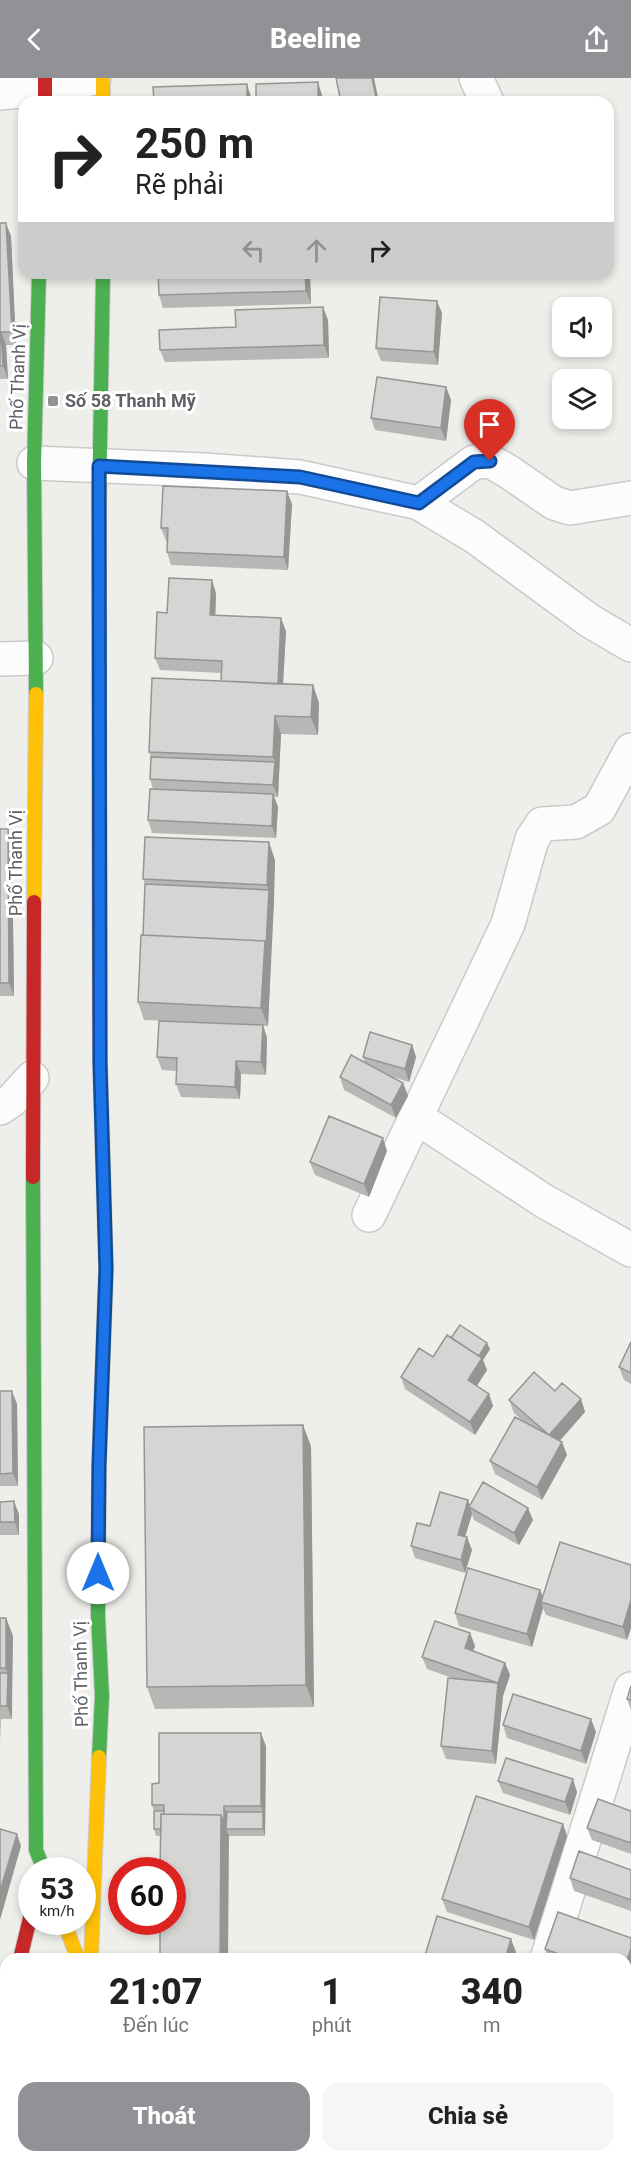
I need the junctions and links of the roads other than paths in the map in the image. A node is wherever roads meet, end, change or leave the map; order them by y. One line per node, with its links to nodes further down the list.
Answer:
1 (94, 78): 4 (street)
2 (103, 78): 6 (main road)
3 (476, 78): 7 (street)
4 (45, 90): 5 (street)
5 (0, 93)
6 (103, 96)
7 (484, 96)
8 (39, 279): 10 (main road, Phố Thanh Vị)
9 (103, 279): 11 (main road, Phố Thanh Vị)
10 (34, 463): 11 (street); 15 (main road, Phố Thanh Vị)
11 (99, 466): 13 (street); 28 (main road, Phố Thanh Vị)
12 (631, 498): 13 (street)
13 (419, 503): 14 (street)
14 (631, 645)
15 (36, 658): 16 (street); 18 (main road, Phố Thanh Vị)
16 (0, 659)
17 (631, 750): 20 (street)
18 (32, 1078): 19 (street); 25 (main road, Phố Thanh Vị)
19 (0, 1108)
20 (416, 1117): 21 (street); 22 (street)
21 (369, 1215)
22 (631, 1250)
23 (631, 1689): 24 (street)
24 (620, 1757): 35 (street)
25 (36, 1850): 26 (main road, Phố Thanh Vị); 27 (main road)
26 (36, 1857)
27 (39, 1857)
28 (96, 1863)
29 (27, 1935): 32 (main road)
30 (69, 1935): 33 (main road)
31 (92, 1935): 34 (main road, Phố Thanh Vị)
32 (22, 1953)
33 (76, 1953)
34 (91, 1953)
35 (549, 1953)

